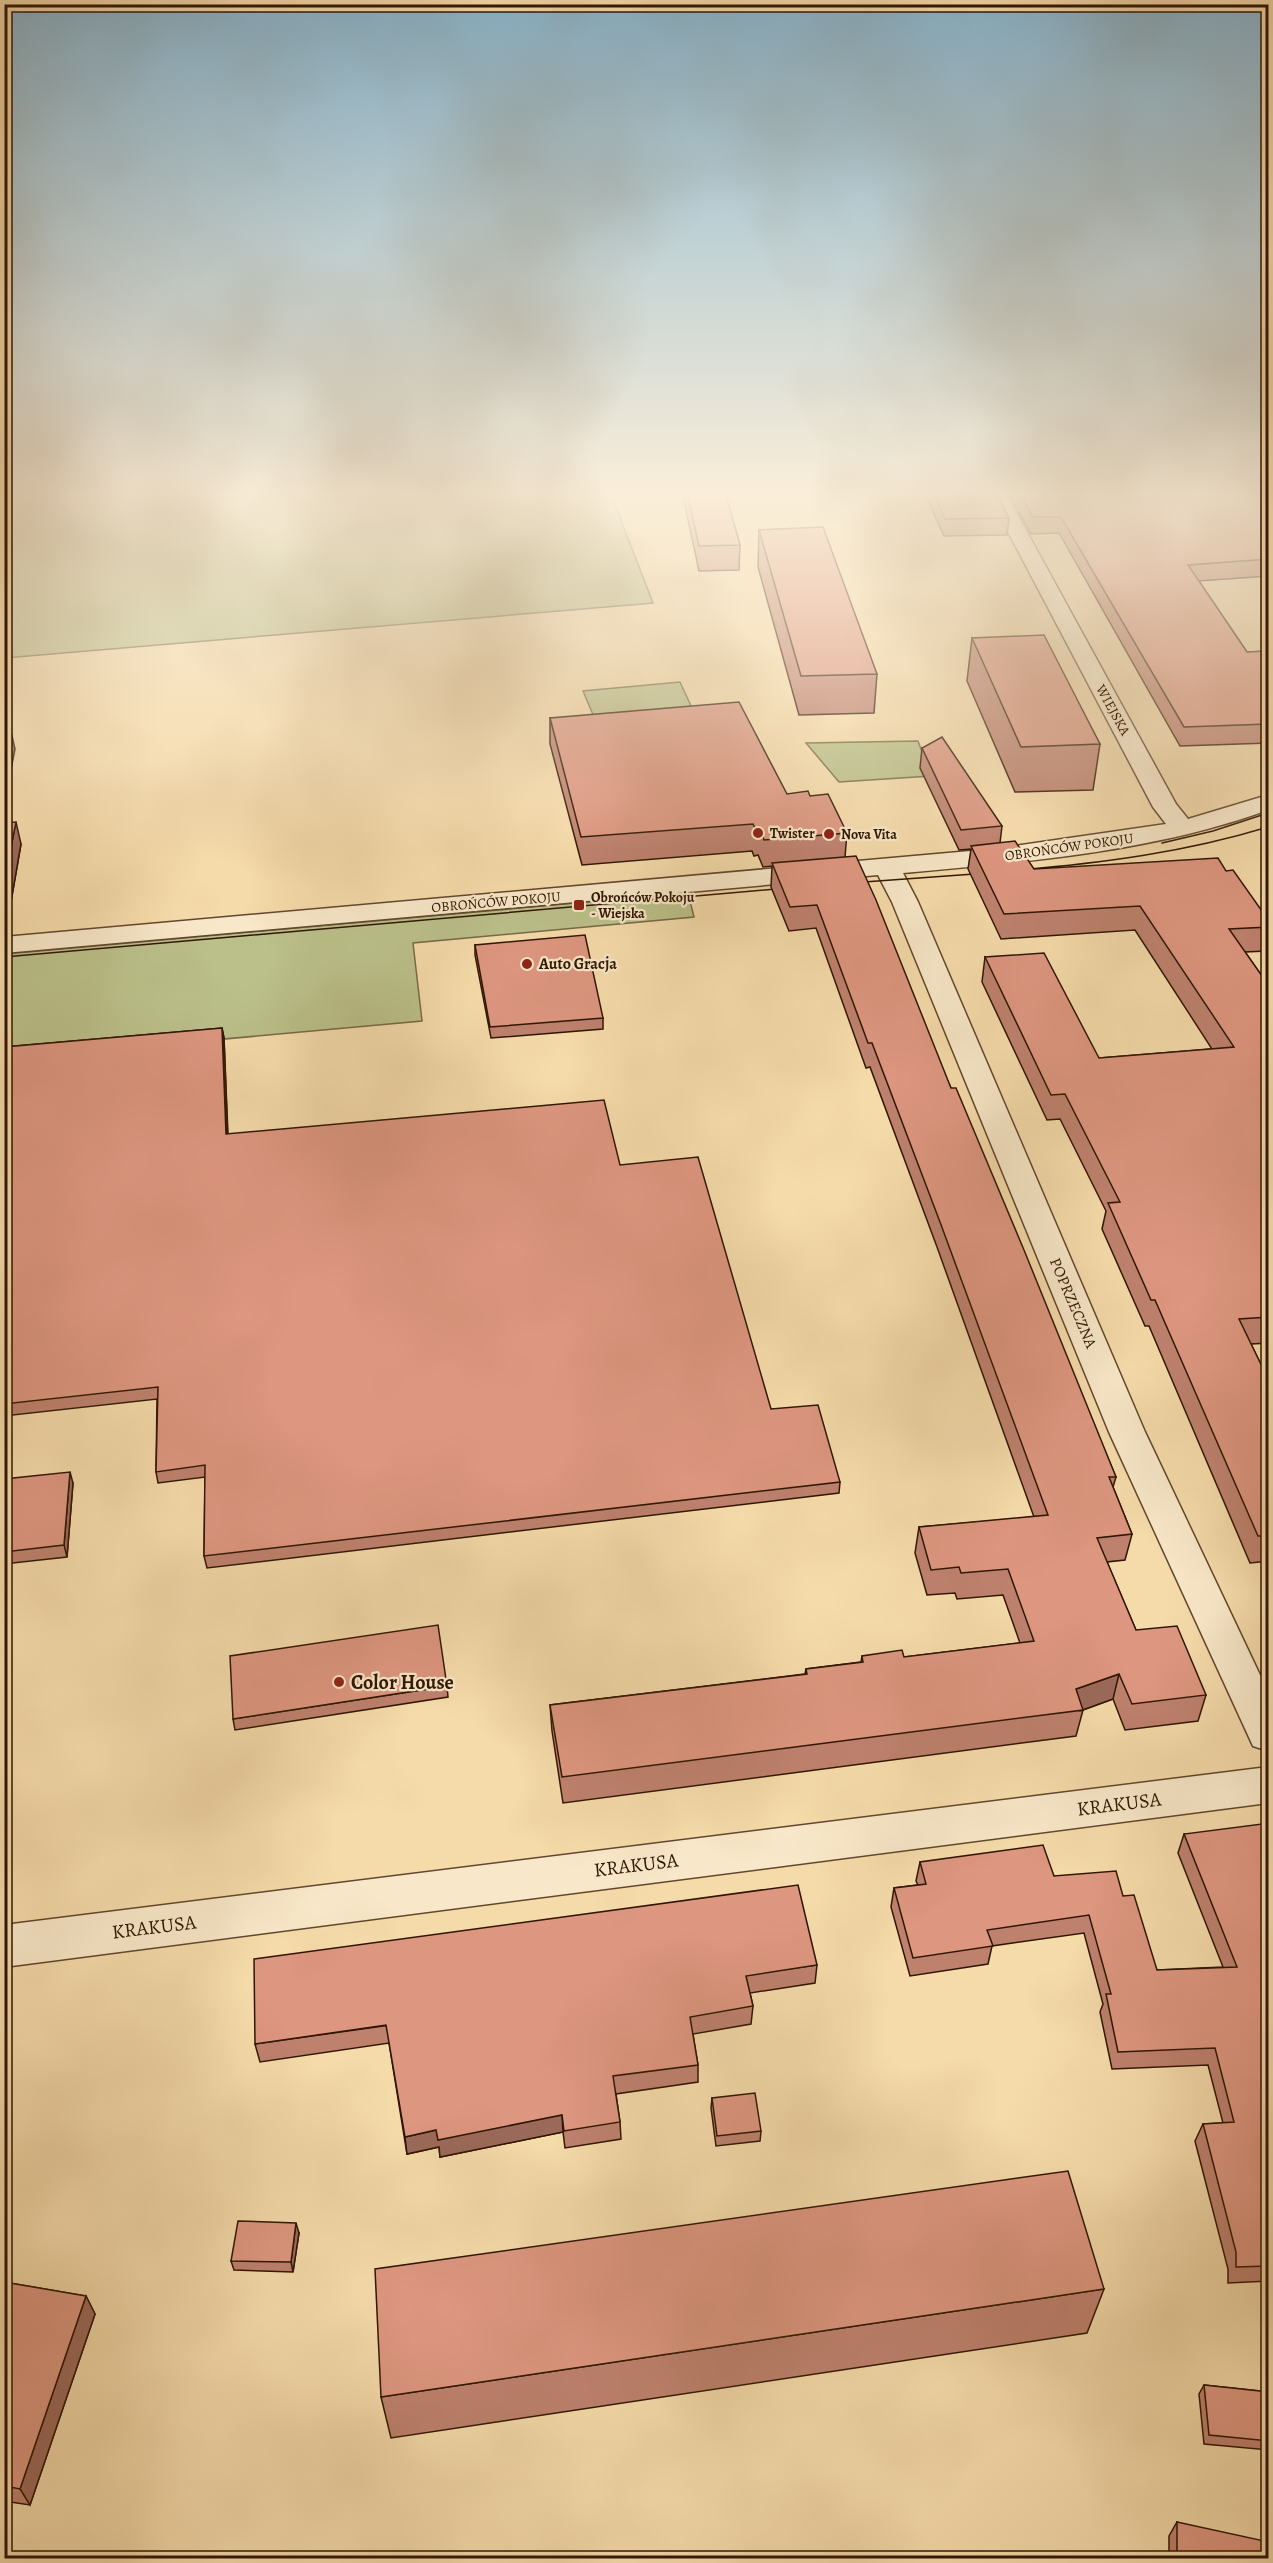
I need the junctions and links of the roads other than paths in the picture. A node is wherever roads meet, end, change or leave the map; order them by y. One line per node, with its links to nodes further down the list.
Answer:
1 (1061, 612): 3 (street, WIEJSKA)
2 (1269, 802): 3 (street, OBROŃCÓW POKOJU)
3 (1183, 829): 4 (street, OBROŃCÓW POKOJU)
4 (887, 867): 5 (street, OBROŃCÓW POKOJU); 6 (street, POPRZECZNA)
5 (4, 945)
6 (1269, 1734)
7 (1269, 1785): 8 (street, KRAKUSA)
8 (4, 1946)

